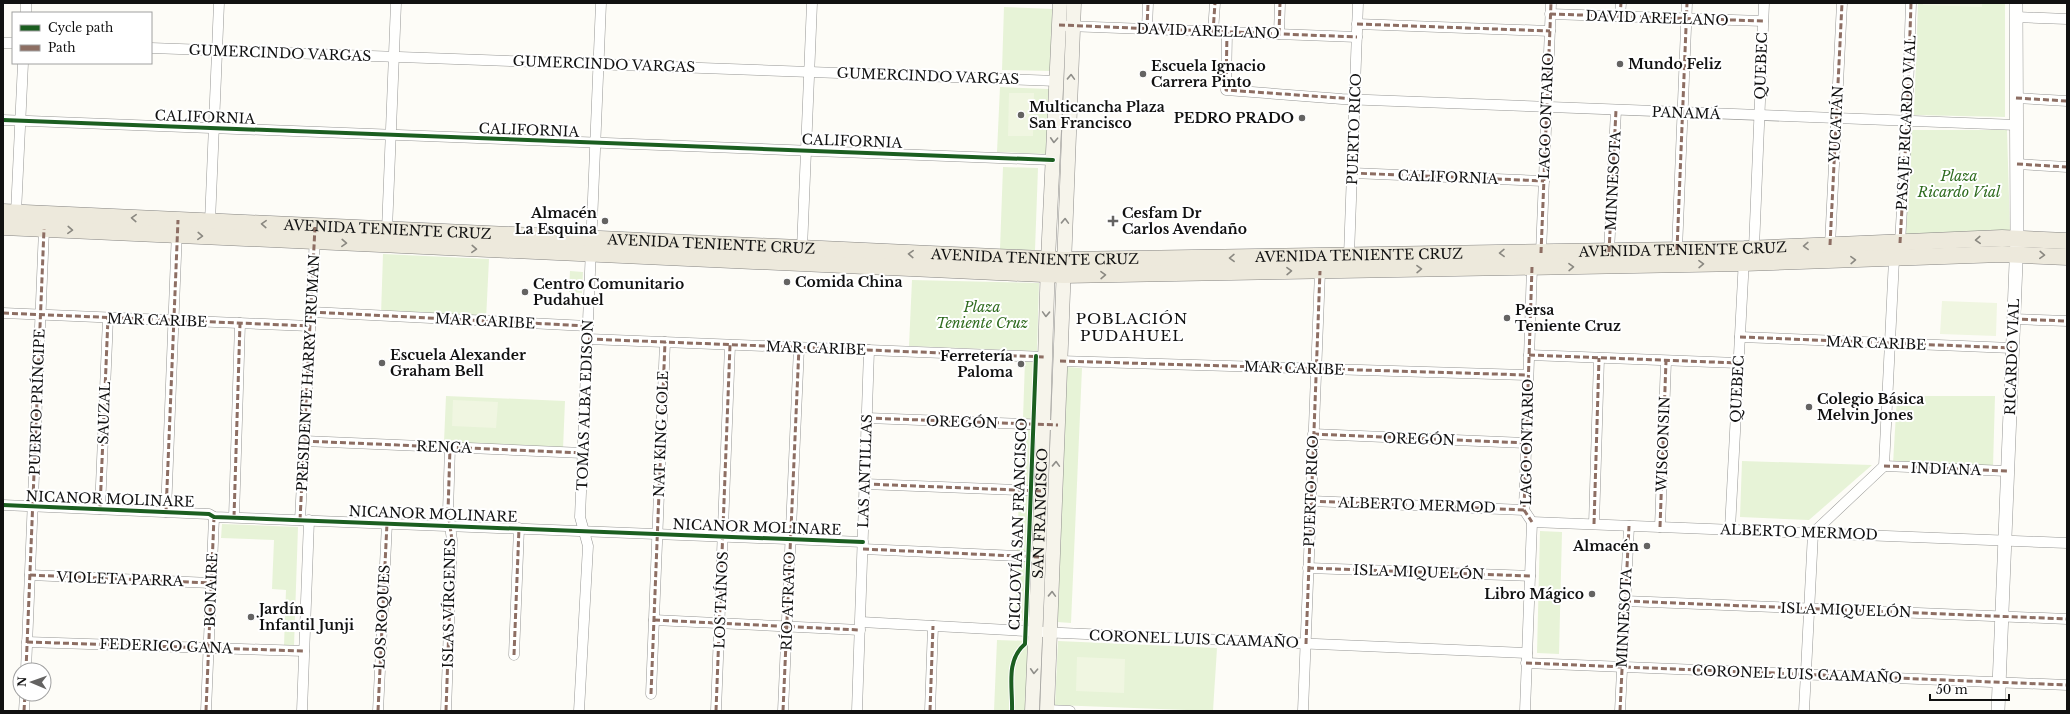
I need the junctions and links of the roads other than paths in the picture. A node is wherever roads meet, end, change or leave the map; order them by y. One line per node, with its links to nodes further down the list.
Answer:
1 (219, 3): 34 (street)
2 (396, 3): 35 (street)
3 (601, 3): 37 (street, TOMAS ALBA EDISON)
4 (812, 3): 38 (street)
5 (1060, 3): 25 (main road, SAN FRANCISCO)
6 (1074, 3): 26 (main road, SAN FRANCISCO)
7 (1148, 3): 27 (street)
8 (1214, 3): 29 (street)
9 (1280, 3): 31 (street)
10 (1358, 3): 24 (street, PUERTO RICO)
11 (1551, 3): 18 (street, LAGO ONTARIO)
12 (1621, 3): 19 (street)
13 (1687, 3): 21 (street)
14 (1764, 3): 23 (street, QUEBEC)
15 (1842, 3): 47 (street, YUCATÁN)
16 (1911, 3): 50 (street, PASAJE RICARDO VIAL)
17 (2016, 3): 20 (street, RICARDO VIAL)
18 (1550, 14): 19 (street, DAVID ARELLANO); 28 (street, LAGO ONTARIO)
19 (1620, 16): 21 (street, DAVID ARELLANO)
20 (2016, 17): 22 (street); 40 (street, RICARDO VIAL)
21 (1687, 19): 23 (street, DAVID ARELLANO); 45 (street)
22 (2067, 19)
23 (1763, 21): 46 (street, QUEBEC)
24 (1358, 24): 28 (street); 32 (street, PUERTO RICO)
25 (1059, 25): 26 (street, DAVID ARELLANO); 39 (main road, SAN FRANCISCO)
26 (1074, 26): 27 (street, DAVID ARELLANO); 83 (main road, SAN FRANCISCO, one-way to 26)
27 (1147, 29): 29 (street, DAVID ARELLANO)
28 (1550, 31): 43 (street, LAGO ONTARIO)
29 (1213, 32): 30 (street, DAVID ARELLANO)
30 (1227, 32): 31 (street, DAVID ARELLANO); 41 (street, PANAMÁ)
31 (1279, 34): 32 (street, DAVID ARELLANO)
32 (1357, 37): 41 (street, PUERTO RICO)
33 (152, 48): 34 (street, GUMERCINDO VARGAS)
34 (217, 51): 35 (street, GUMERCINDO VARGAS); 52 (street)
35 (394, 57): 37 (street, GUMERCINDO VARGAS); 53 (street)
36 (24, 64): 49 (street)
37 (598, 64): 38 (street, GUMERCINDO VARGAS); 54 (street, TOMAS ALBA EDISON)
38 (809, 72): 39 (street, GUMERCINDO VARGAS); 55 (street)
39 (1057, 81): 56 (main road, SAN FRANCISCO, one-way to 56)
40 (2016, 98): 42 (street); 51 (street, RICARDO VIAL)
41 (1355, 99): 43 (street, PANAMÁ); 59 (street, PUERTO RICO)
42 (2067, 101)
43 (1547, 107): 44 (street, PANAMÁ); 60 (street, LAGO ONTARIO)
44 (1616, 110): 45 (street, PANAMÁ); 74 (street, MINNESOTA)
45 (1683, 113): 46 (street, PANAMÁ); 73 (street)
46 (1759, 116): 47 (street, PANAMÁ); 76 (street, QUEBEC)
47 (1837, 119): 50 (street, PANAMÁ); 70 (street, YUCATÁN)
48 (3, 120): 49 (street, CALIFORNIA)
49 (20, 121): 52 (street, CALIFORNIA); 61 (street)
50 (1907, 122): 51 (street, PANAMÁ); 69 (street, PASAJE RICARDO VIAL)
51 (2016, 125): 57 (street, RICARDO VIAL)
52 (214, 129): 53 (street, CALIFORNIA); 62 (street)
53 (391, 134): 54 (street, CALIFORNIA); 65 (street)
54 (595, 143): 55 (street, CALIFORNIA); 71 (street, TOMAS ALBA EDISON)
55 (806, 150): 56 (street, CALIFORNIA); 72 (street)
56 (1054, 160): 81 (main road, SAN FRANCISCO)
57 (2017, 164): 58 (street); 67 (street, RICARDO VIAL)
58 (2067, 167)
59 (1352, 173): 60 (street, CALIFORNIA); 78 (street, PUERTO RICO)
60 (1544, 181): 75 (street, LAGO ONTARIO)
61 (7, 220): 63 (main road, AVENIDA TENIENTE CRUZ, one-way to 61); 64 (main road, AVENIDA TENIENTE CRUZ)
62 (210, 222): 63 (main road, AVENIDA TENIENTE CRUZ); 66 (main road, AVENIDA TENIENTE CRUZ, one-way to 62)
63 (177, 228): 64 (main road, AVENIDA TENIENTE CRUZ, one-way to 63); 66 (main road, AVENIDA TENIENTE CRUZ, one-way to 66); 90 (street)
64 (44, 229): 87 (street, PUERTO PRÍNCIPE)
65 (387, 230): 66 (main road, AVENIDA TENIENTE CRUZ); 71 (main road, AVENIDA TENIENTE CRUZ)
66 (315, 234): 71 (main road, AVENIDA TENIENTE CRUZ, one-way to 71); 85 (street, PRESIDENTE HARRY TRUMAN)
67 (2017, 238): 68 (main road, AVENIDA TENIENTE CRUZ); 69 (main road, AVENIDA TENIENTE CRUZ, one-way to 69); 77 (street, RICARDO VIAL)
68 (2067, 241)
69 (1900, 243): 70 (main road, AVENIDA TENIENTE CRUZ)
70 (1830, 246): 76 (main road, AVENIDA TENIENTE CRUZ, one-way to 76)
71 (591, 247): 72 (main road, AVENIDA TENIENTE CRUZ); 81 (main road, AVENIDA TENIENTE CRUZ); 94 (street, TOMAS ALBA EDISON)
72 (802, 249): 81 (main road, AVENIDA TENIENTE CRUZ, one-way to 72)
73 (1677, 250): 74 (main road, AVENIDA TENIENTE CRUZ); 76 (main road, AVENIDA TENIENTE CRUZ)
74 (1609, 252): 75 (main road, AVENIDA TENIENTE CRUZ)
75 (1541, 253): 78 (main road, AVENIDA TENIENTE CRUZ, one-way to 78)
76 (1747, 253): 80 (main road, AVENIDA TENIENTE CRUZ, one-way to 80); 82 (main road, AVENIDA TENIENTE CRUZ, one-way to 76); 95 (street, QUEBEC)
77 (2016, 254): 79 (main road, AVENIDA TENIENTE CRUZ, one-way to 79); 80 (main road, AVENIDA TENIENTE CRUZ); 89 (street, RICARDO VIAL)
78 (1349, 256): 83 (main road, AVENIDA TENIENTE CRUZ, one-way to 83)
79 (2067, 257)
80 (1894, 259): 98 (street)
81 (1048, 267): 83 (main road, AVENIDA TENIENTE CRUZ); 104 (main road, SAN FRANCISCO, one-way to 104)
82 (1532, 267): 84 (main road, AVENIDA TENIENTE CRUZ, one-way to 82); 103 (street, LAGO ONTARIO)
83 (1064, 268): 84 (main road, AVENIDA TENIENTE CRUZ, one-way to 84); 106 (main road, SAN FRANCISCO)
84 (1320, 271): 109 (street, PUERTO RICO)
85 (311, 312): 93 (street, PRESIDENTE HARRY TRUMAN); 94 (street, MAR CARIBE)
86 (3, 313): 87 (street, MAR CARIBE)
87 (41, 315): 88 (street, MAR CARIBE); 125 (street, PUERTO PRÍNCIPE)
88 (108, 318): 90 (street, MAR CARIBE); 126 (street, SAUZAL)
89 (2013, 319): 91 (street); 101 (street, RICARDO VIAL)
90 (174, 320): 92 (street, MAR CARIBE); 128 (street)
91 (2067, 321)
92 (240, 323): 93 (street, MAR CARIBE); 130 (street)
93 (310, 326): 115 (street, PRESIDENTE HARRY TRUMAN)
94 (588, 326): 96 (street, TOMAS ALBA EDISON)
95 (1740, 337): 98 (street, MAR CARIBE); 108 (street, QUEBEC)
96 (588, 339): 97 (street, MAR CARIBE); 118 (street, TOMAS ALBA EDISON)
97 (665, 342): 99 (street, MAR CARIBE); 142 (street, NAT KING COLE)
98 (1890, 343): 101 (street, MAR CARIBE); 119 (street)
99 (730, 345): 100 (street, MAR CARIBE); 143 (street, LOS TAÍNOS)
100 (798, 347): 102 (street, MAR CARIBE); 144 (street, RÍO ATRATO)
101 (2012, 348): 120 (street, RICARDO VIAL)
102 (870, 350): 104 (street, MAR CARIBE); 111 (street, LAS ANTILLAS)
103 (1529, 355): 105 (street); 110 (street, LAGO ONTARIO)
104 (1045, 357): 112 (main road, SAN FRANCISCO)
105 (1599, 358): 107 (street); 134 (street)
106 (1060, 361): 109 (street, MAR CARIBE); 113 (main road, SAN FRANCISCO)
107 (1666, 361): 108 (street); 137 (street, WISCONSIN)
108 (1738, 363): 139 (street, QUEBEC)
109 (1315, 368): 110 (street, MAR CARIBE); 114 (street, PUERTO RICO)
110 (1528, 375): 116 (street, LAGO ONTARIO)
111 (867, 418): 112 (street, OREGÓN); 121 (street, LAS ANTILLAS)
112 (1043, 425): 113 (street, OREGÓN); 122 (main road, SAN FRANCISCO)
113 (1058, 425): 163 (main road, SAN FRANCISCO, one-way to 113)
114 (1312, 434): 116 (street, OREGÓN); 123 (street, PUERTO RICO)
115 (304, 441): 117 (street, RENCA); 131 (street, PRESIDENTE HARRY TRUMAN)
116 (1526, 443): 127 (street, LAGO ONTARIO)
117 (450, 447): 118 (street, RENCA); 135 (street, ISLAS VÍRGENES)
118 (583, 453): 140 (street, TOMAS ALBA EDISON)
119 (1884, 466): 120 (street, INDIANA); 141 (street)
120 (2007, 471): 145 (street, RICARDO VIAL)
121 (865, 484): 122 (street); 147 (street, LAS ANTILLAS)
122 (1041, 491): 148 (main road, SAN FRANCISCO)
123 (1311, 501): 127 (street, ALBERTO MERMOD); 149 (street, PUERTO RICO)
124 (3, 505): 125 (street, NICANOR MOLINARE)
125 (33, 506): 126 (street, NICANOR MOLINARE); 150 (street, PUERTO PRÍNCIPE)
126 (100, 509): 128 (street, NICANOR MOLINARE)
127 (1524, 510): 132 (street, LAGO ONTARIO)
128 (166, 512): 129 (street, NICANOR MOLINARE)
129 (214, 517): 130 (street, NICANOR MOLINARE); 152 (street, BONAIRE)
130 (234, 518): 131 (street, NICANOR MOLINARE)
131 (305, 520): 133 (street, NICANOR MOLINARE); 167 (street, PRESIDENTE HARRY TRUMAN)
132 (1532, 522): 134 (street, ALBERTO MERMOD); 151 (street, LAGO ONTARIO)
133 (387, 523): 135 (street, NICANOR MOLINARE); 179 (street, LOS ROQUES)
134 (1594, 524): 136 (street, ALBERTO MERMOD)
135 (450, 526): 138 (street, NICANOR MOLINARE); 180 (street, ISLAS VÍRGENES)
136 (1629, 526): 137 (street, ALBERTO MERMOD); 153 (street, MINNESOTA)
137 (1660, 527): 139 (street, ALBERTO MERMOD)
138 (519, 528): 140 (street, NICANOR MOLINARE); 168 (street)
139 (1730, 529): 141 (street, ALBERTO MERMOD)
140 (584, 531): 142 (street, NICANOR MOLINARE); 181 (street, TOMAS ALBA EDISON)
141 (1813, 533): 145 (street, ALBERTO MERMOD); 154 (street)
142 (657, 534): 143 (street, NICANOR MOLINARE); 157 (street, NAT KING COLE)
143 (723, 536): 144 (street, NICANOR MOLINARE); 158 (street, LOS TAÍNOS)
144 (790, 539): 147 (street, NICANOR MOLINARE); 159 (street, RÍO ATRATO)
145 (2004, 540): 146 (street, ALBERTO MERMOD); 155 (street, RICARDO VIAL)
146 (2067, 543)
147 (863, 546): 148 (street); 160 (street, LAS ANTILLAS)
148 (1039, 557): 162 (main road, SAN FRANCISCO)
149 (1308, 568): 151 (street, ISLA MIQUELÓN); 165 (street, PUERTO RICO)
150 (30, 575): 152 (street, VIOLETA PARRA); 164 (street, PUERTO PRÍNCIPE)
151 (1530, 576): 169 (street, LAGO ONTARIO)
152 (211, 583): 166 (street, BONAIRE)
153 (1625, 601): 154 (street, ISLA MIQUELÓN); 171 (street, MINNESOTA)
154 (1808, 609): 155 (street, ISLA MIQUELÓN); 172 (street)
155 (2002, 616): 156 (street, ISLA MIQUELÓN); 173 (street, RICARDO VIAL)
156 (2067, 619)
157 (654, 620): 158 (street, CORONEL LUIS CAAMAÑO); 175 (street, NAT KING COLE)
158 (720, 623): 159 (street, CORONEL LUIS CAAMAÑO); 182 (street, LOS TAÍNOS)
159 (786, 626): 160 (street, CORONEL LUIS CAAMAÑO); 183 (street, RÍO ATRATO)
160 (861, 626): 161 (street, CORONEL LUIS CAAMAÑO); 184 (street, LAS ANTILLAS)
161 (933, 626): 162 (street, CORONEL LUIS CAAMAÑO); 185 (street)
162 (1036, 632): 163 (street, CORONEL LUIS CAAMAÑO); 186 (main road, SAN FRANCISCO, one-way to 186)
163 (1050, 633): 165 (street, CORONEL LUIS CAAMAÑO); 176 (main road, SAN FRANCISCO)
164 (27, 642): 166 (street, FEDERICO GANA); 170 (street, PUERTO PRÍNCIPE)
165 (1306, 644): 169 (street, CORONEL LUIS CAAMAÑO); 188 (street, PUERTO RICO)
166 (208, 648): 167 (street, FEDERICO GANA); 177 (street, BONAIRE)
167 (304, 651): 178 (street, PRESIDENTE HARRY TRUMAN)
168 (514, 655)
169 (1527, 658): 171 (street, CORONEL LUIS CAAMAÑO); 189 (street, LAGO ONTARIO)
170 (26, 662)
171 (1622, 667): 172 (street, CORONEL LUIS CAAMAÑO); 190 (street, MINNESOTA)
172 (1805, 674): 173 (street, CORONEL LUIS CAAMAÑO); 191 (street)
173 (1999, 682): 174 (street, CORONEL LUIS CAAMAÑO); 192 (street, RICARDO VIAL)
174 (2067, 685)
175 (651, 694)
176 (1047, 710): 187 (street)
177 (206, 711)
178 (302, 711)
179 (378, 711)
180 (446, 711)
181 (579, 711)
182 (716, 711)
183 (783, 711)
184 (857, 711)
185 (930, 711)
186 (1032, 711)
187 (1070, 711)
188 (1303, 711)
189 (1525, 711)
190 (1620, 711)
191 (1804, 711)
192 (1998, 711)

